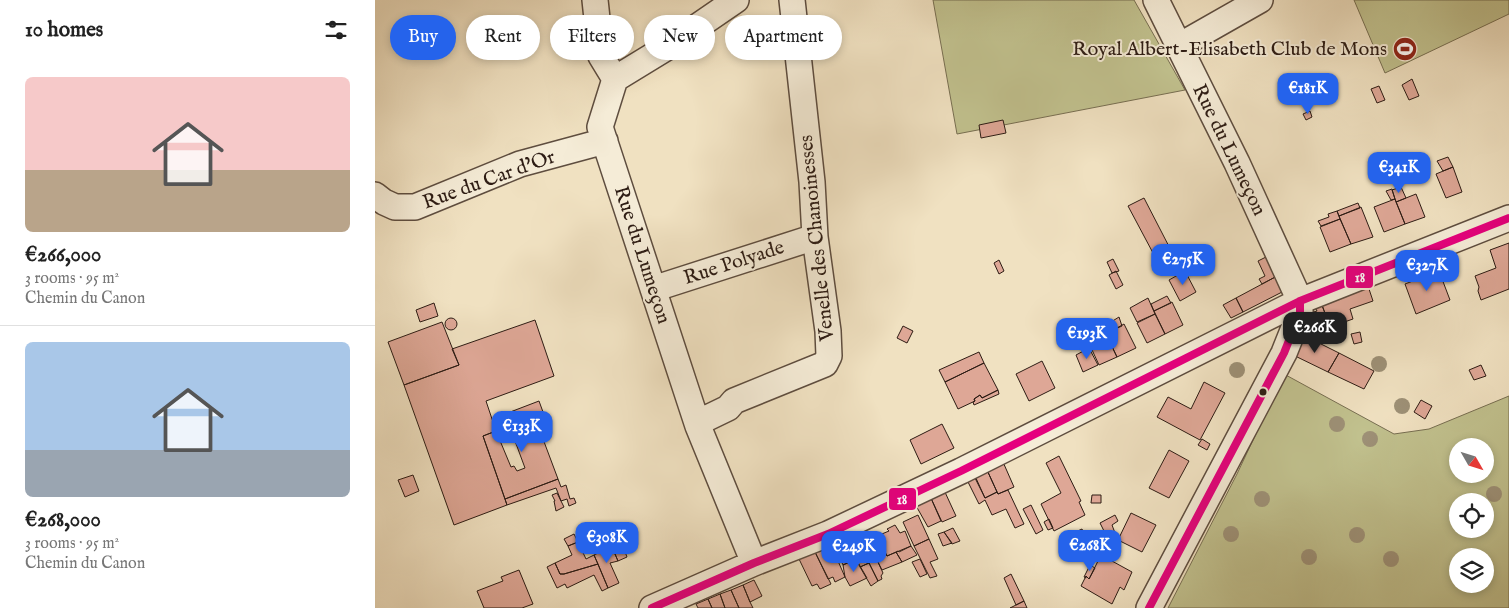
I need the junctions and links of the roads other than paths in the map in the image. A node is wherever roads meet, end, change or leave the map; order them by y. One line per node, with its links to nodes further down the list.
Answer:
1 (595, 0): 7 (street)
2 (735, 0): 7 (street)
3 (792, 0): 11 (street, Venelle des Chanoinesses)
4 (1156, 0): 6 (street, Rue du Lumeçon)
5 (1260, 0): 6 (street)
6 (1179, 46): 13 (street, Rue du Lumeçon)
7 (615, 79): 8 (street, Rue du Lumeçon)
8 (605, 142): 9 (street, Rue du Car d'Or); 12 (street, Rue du Lumeçon)
9 (375, 195)
10 (1509, 218): 13 (street)
11 (815, 237): 12 (street, Rue Polyade); 14 (street, Venelle des Chanoinesses)
12 (653, 289): 14 (street, Rue du Lumeçon)
13 (1300, 300): 15 (street); 17 (street)
14 (697, 423): 15 (street, Rue du Lumeçon)
15 (754, 563): 16 (street)
16 (652, 608)
17 (1149, 608)

